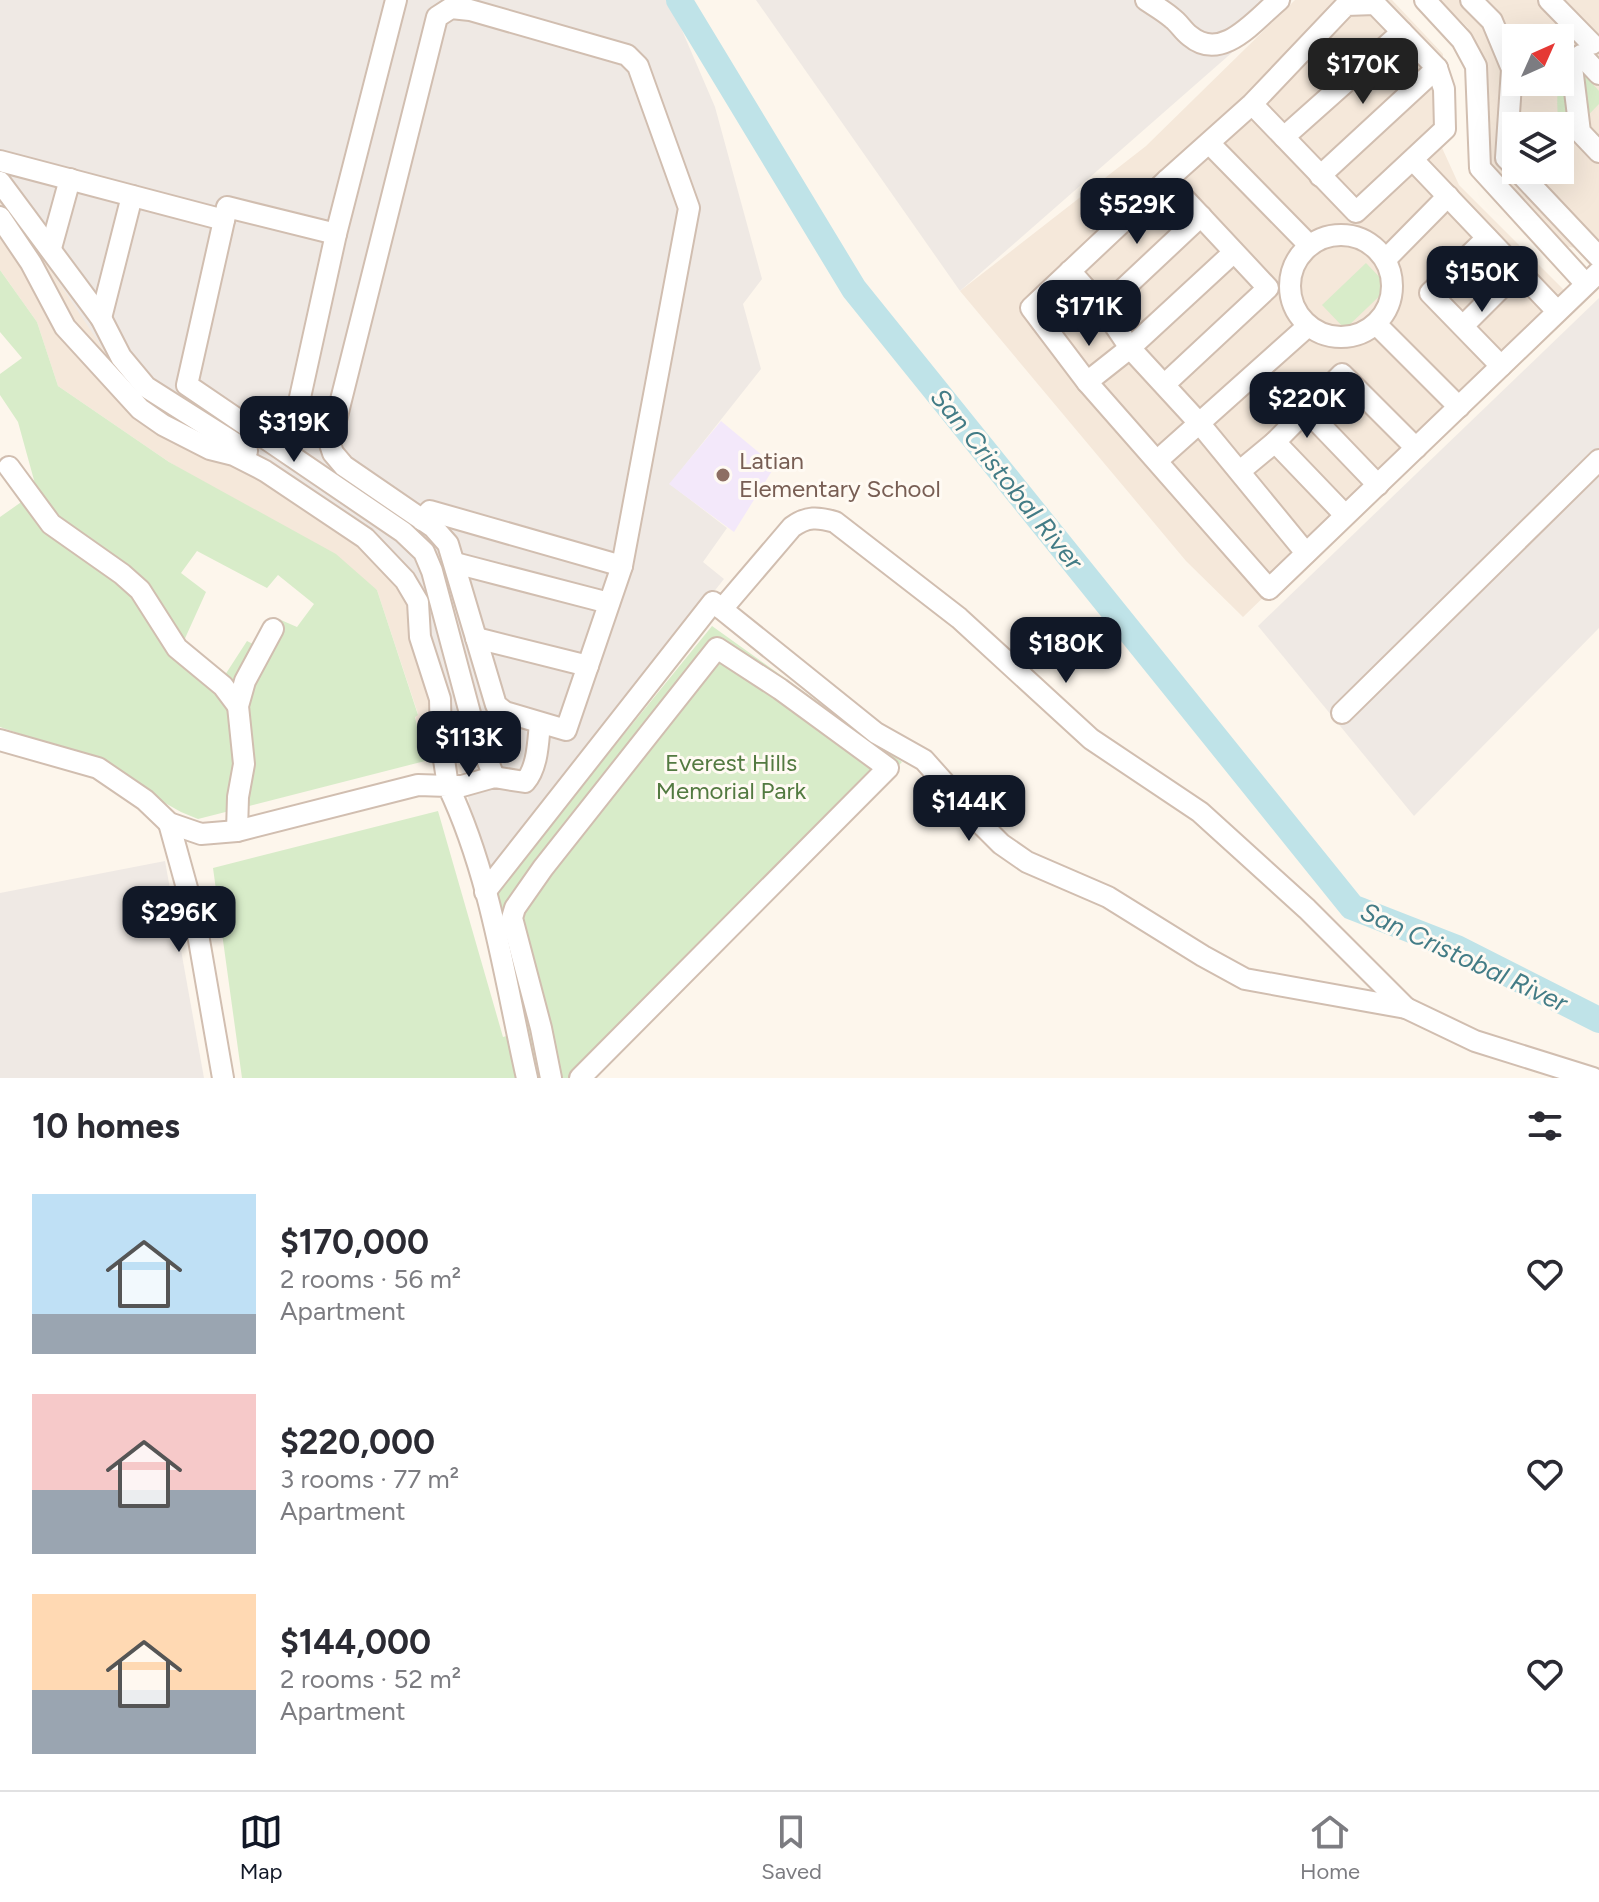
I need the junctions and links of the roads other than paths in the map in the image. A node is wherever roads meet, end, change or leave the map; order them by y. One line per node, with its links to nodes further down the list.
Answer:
1 (396, 0): 29 (street)
2 (1146, 0): 7 (street)
3 (1279, 0): 7 (street)
4 (1425, 0): 38 (street)
5 (1471, 0): 9 (street)
6 (1549, 0): 10 (street)
7 (1174, 9)
8 (1402, 32): 11 (street); 13 (street); 14 (street)
9 (1502, 43)
10 (1581, 54): 12 (street); 16 (street)
11 (1437, 68): 18 (street); 19 (street)
12 (1599, 74)
13 (1252, 104): 14 (street); 15 (street)
14 (1284, 137): 19 (street)
15 (1210, 144): 21 (street); 31 (street)
16 (1599, 152)
17 (0, 161): 20 (street)
18 (1414, 161): 19 (street); 25 (street)
19 (1320, 176)
20 (70, 179): 24 (street); 32 (street)
21 (1167, 180): 26 (street); 36 (street)
22 (0, 182): 32 (street)
23 (1531, 184): 34 (street)
24 (132, 196): 28 (street); 41 (street)
25 (1448, 196): 30 (street); 35 (street)
26 (1201, 216): 33 (street); 39 (street)
27 (0, 217): 76 (street)
28 (224, 220): 29 (street); 54 (street)
29 (336, 234): 54 (street)
30 (1487, 238): 37 (street); 44 (street)
31 (1309, 245): 35 (street); 43 (street)
32 (51, 248): 41 (street)
33 (1233, 253): 45 (street); 48 (street)
34 (1599, 257)
35 (1386, 259): 42 (street)
36 (1070, 271): 39 (street); 47 (street)
37 (1518, 271): 40 (street); 44 (street)
38 (1592, 277): 40 (street)
39 (1103, 308): 45 (street)
40 (1557, 311): 46 (street)
41 (101, 318): 68 (street)
42 (1377, 325): 43 (street); 49 (street)
43 (1308, 326): 51 (street)
44 (1463, 326): 46 (street)
45 (1130, 348): 47 (street); 48 (street)
46 (1501, 366): 49 (street)
47 (1087, 382): 55 (street)
48 (1165, 384): 51 (street)
49 (1459, 407): 53 (street)
50 (1305, 409): 52 (street); 53 (street); 59 (street)
51 (1200, 424): 55 (street); 58 (street)
52 (1275, 442): 58 (street); 60 (street)
53 (1416, 448): 59 (street)
54 (288, 452): 68 (street)
55 (1158, 460): 62 (street)
56 (1599, 460): 72 (street)
57 (9, 467): 71 (street)
58 (1240, 471): 62 (street)
59 (1378, 485): 60 (street)
60 (1345, 515): 62 (street)
61 (422, 520): 63 (street); 64 (street); 64 (street)
62 (1306, 553)
63 (455, 563): 65 (street); 69 (street)
64 (622, 566): 65 (street)
65 (609, 603): 70 (street)
66 (722, 609): 79 (street); 80 (street); 80 (street)
67 (273, 629): 71 (street)
68 (448, 631): 75 (street)
69 (476, 638): 70 (street); 73 (street)
70 (588, 666): 73 (street)
71 (238, 706): 78 (street)
72 (1342, 713)
73 (540, 723): 75 (street)
74 (0, 740): 77 (street)
75 (494, 777): 76 (street)
76 (448, 786): 78 (street); 79 (street)
77 (169, 823): 78 (street); 81 (street)
78 (237, 831)
79 (485, 892): 82 (street)
80 (1406, 1008): 85 (street)
81 (223, 1078)
82 (527, 1078)
83 (551, 1078): 84 (street)
84 (580, 1078)
85 (1593, 1078)

